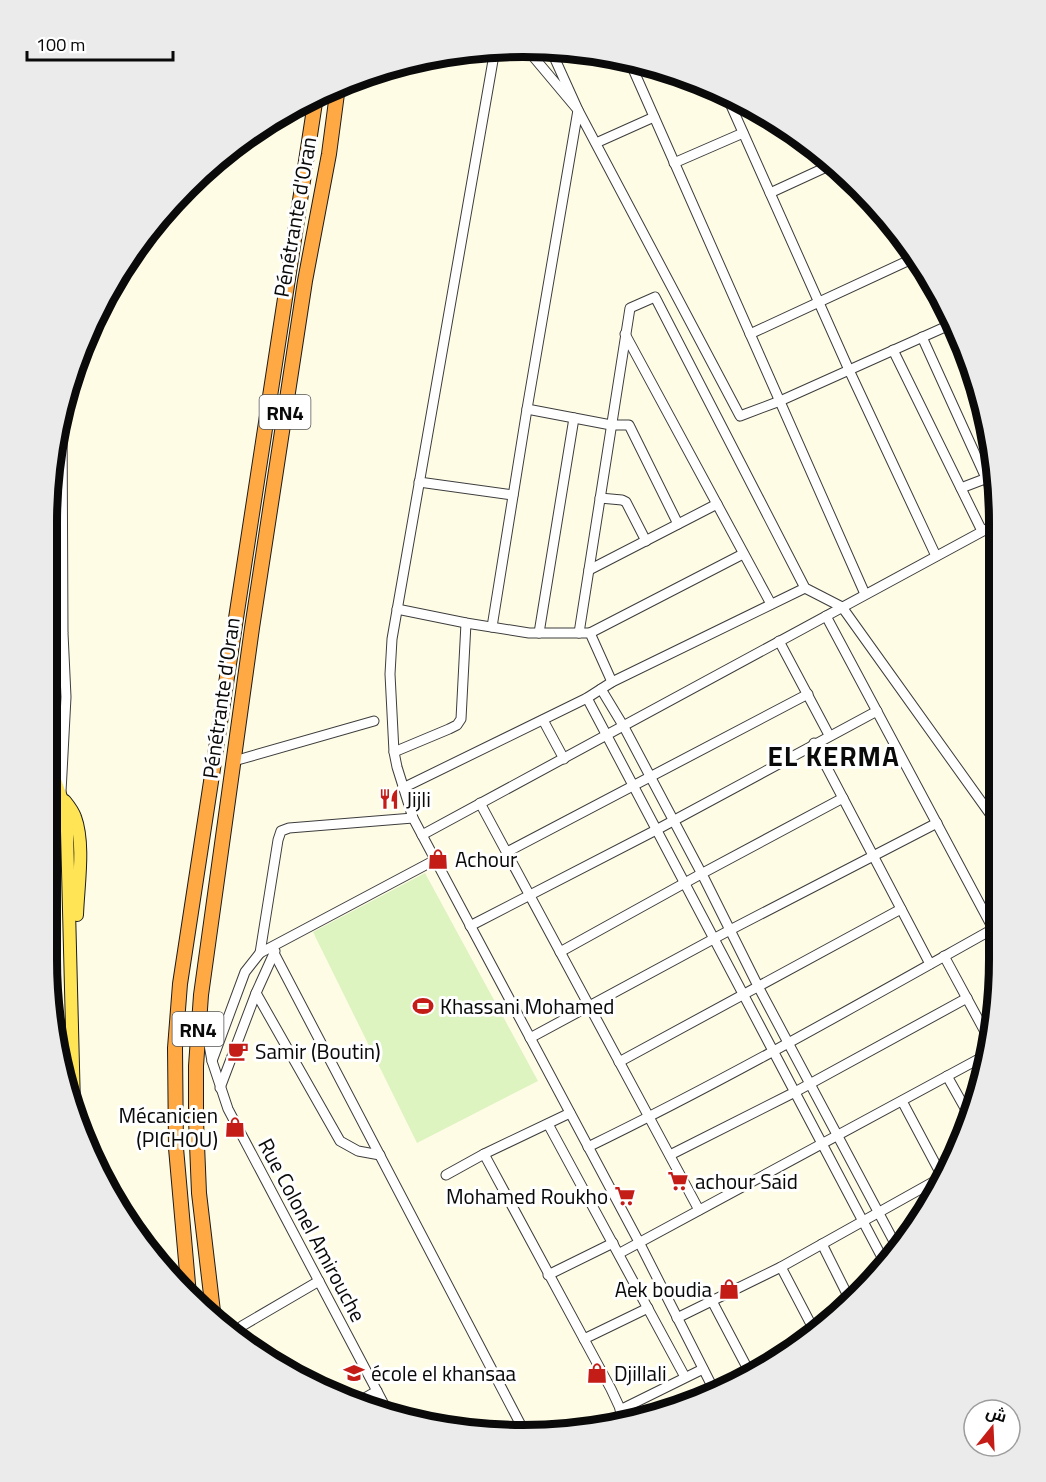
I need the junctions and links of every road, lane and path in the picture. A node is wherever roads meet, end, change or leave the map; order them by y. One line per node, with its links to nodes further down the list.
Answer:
1 (534, 57): 8 (street)
2 (494, 58): 30 (street)
3 (555, 58): 8 (street)
4 (634, 71): 9 (street)
5 (337, 96): 66 (highway, Pénétrante d'Oran / RN4)
6 (314, 106): 144 (highway, Pénétrante d'Oran / RN4)
7 (731, 106): 10 (street)
8 (578, 110): 11 (street); 24 (street)
9 (654, 117): 11 (street); 12 (street)
10 (743, 133): 12 (street); 14 (street)
11 (596, 143): 23 (street)
12 (674, 163): 19 (street)
13 (824, 168): 14 (street)
14 (770, 193): 16 (street)
15 (908, 261): 16 (street)
16 (819, 303): 19 (street); 22 (street)
17 (946, 327): 20 (street)
18 (625, 334): 26 (street); 34 (street); 42 (street)
19 (750, 334): 23 (street)
20 (922, 337): 21 (street); 28 (street)
21 (893, 350): 22 (street); 31 (street)
22 (849, 370): 23 (street); 40 (street)
23 (780, 401): 43 (street)
24 (527, 409): 25 (street); 32 (street)
25 (574, 418): 26 (street); 50 (street)
26 (611, 425): 33 (street); 35 (street)
27 (62, 455): 71 (street)
28 (985, 466)
29 (987, 479): 31 (street)
30 (419, 482): 32 (street); 46 (street)
31 (961, 488): 37 (street)
32 (513, 495): 49 (street)
33 (600, 498): 38 (street); 41 (street)
34 (717, 504): 35 (street); 39 (street)
35 (678, 524): 38 (street)
36 (989, 528): 37 (street)
37 (982, 531): 40 (street)
38 (646, 541): 41 (street)
39 (743, 554): 44 (street); 51 (street)
40 (936, 556): 43 (street)
41 (589, 570): 51 (street)
42 (805, 588): 44 (street); 45 (street)
43 (865, 594): 45 (street)
44 (771, 604): 53 (street)
45 (842, 607): 47 (street); 74 (street)
46 (397, 609): 48 (street); 64 (street)
47 (826, 616): 52 (street); 57 (street)
48 (466, 623): 49 (street); 64 (street)
49 (492, 627): 50 (street)
50 (539, 633): 51 (street)
51 (584, 633): 53 (street)
52 (779, 641): 55 (street); 60 (street)
53 (612, 682): 54 (street)
54 (601, 689): 56 (street); 60 (street)
55 (808, 694): 62 (street); 67 (street)
56 (587, 698): 58 (street); 61 (street)
57 (877, 711): 62 (street); 77 (street)
58 (543, 720): 65 (street); 70 (street)
59 (374, 721): 66 (street)
60 (624, 727): 61 (street); 67 (street)
61 (608, 735): 65 (street); 68 (street)
62 (830, 735): 63 (street)
63 (814, 743): 72 (street); 76 (street)
64 (394, 752): 70 (street)
65 (564, 759): 73 (street)
66 (234, 761): 100 (highway, Pénétrante d'Oran / RN4)
67 (650, 776): 68 (street); 76 (street)
68 (634, 786): 78 (street); 80 (street)
69 (57, 787): 71 (main road)
70 (403, 788): 75 (street)
71 (60, 795): 114 (main road)
72 (843, 798): 81 (street); 83 (street)
73 (480, 803): 79 (street); 80 (street)
74 (989, 812)
75 (413, 818): 79 (street); 94 (street)
76 (671, 820): 78 (street); 83 (street)
77 (937, 823): 81 (street); 87 (street)
78 (658, 829): 84 (street); 85 (street)
79 (422, 835): 82 (street)
80 (507, 852): 85 (street)
81 (873, 856): 86 (street); 89 (street)
82 (435, 860): 88 (street); 92 (street)
83 (701, 874): 84 (street); 89 (street)
84 (684, 884): 91 (street); 93 (street)
85 (530, 894): 88 (street); 93 (street)
86 (901, 909): 97 (street); 98 (street)
87 (989, 921)
88 (470, 926): 107 (street)
89 (730, 930): 91 (street); 98 (street)
90 (989, 931): 96 (street)
91 (714, 939): 101 (street); 103 (street)
92 (285, 940): 94 (street); 95 (street)
93 (560, 952): 103 (street)
94 (260, 953): 105 (street)
95 (274, 953): 99 (street); 127 (street)
96 (944, 956): 97 (street); 102 (street)
97 (930, 964): 108 (street)
98 (758, 987): 101 (street); 108 (street)
99 (256, 993): 116 (street); 127 (street)
100 (201, 995): 104 (street, Rue Colonel Amirouche); 147 (highway, Pénétrante d'Oran / RN4)
101 (744, 995): 109 (street); 112 (street)
102 (967, 998): 106 (street); 115 (street)
103 (588, 1006): 107 (street); 112 (street)
104 (204, 1022): 105 (street); 111 (street, Rue Colonel Amirouche)
105 (225, 1027): 111 (street)
106 (984, 1029)
107 (530, 1038): 120 (street)
108 (788, 1044): 109 (street); 115 (street)
109 (774, 1051): 117 (street); 121 (street)
110 (978, 1059): 113 (street)
111 (212, 1061): 116 (street, Rue Colonel Amirouche)
112 (619, 1062): 121 (street)
113 (947, 1076): 118 (street); 119 (street)
114 (73, 1081)
115 (809, 1083): 117 (street); 123 (street)
116 (220, 1088): 143 (street, Rue Colonel Amirouche)
117 (795, 1092): 124 (street); 128 (street)
118 (902, 1101): 123 (street); 129 (street)
119 (965, 1107)
120 (570, 1113): 122 (street); 125 (street)
121 (650, 1117): 125 (street); 128 (street)
122 (548, 1124): 126 (street); 135 (street)
123 (836, 1136): 124 (street); 133 (street)
124 (821, 1144): 132 (street); 134 (street)
125 (588, 1147): 136 (street)
126 (484, 1154): 130 (street); 142 (street)
127 (380, 1155): 162 (street)
128 (670, 1155): 132 (street)
129 (939, 1170)
130 (446, 1175)
131 (931, 1185): 133 (street)
132 (699, 1210): 136 (street)
133 (879, 1213): 134 (street); 137 (street)
134 (863, 1221): 138 (street); 140 (street)
135 (613, 1242): 139 (street); 142 (street)
136 (639, 1242): 139 (street); 149 (street)
137 (894, 1242)
138 (822, 1244): 141 (street); 145 (street)
139 (620, 1254): 148 (street)
140 (881, 1256)
141 (781, 1267): 146 (street); 151 (street)
142 (548, 1275): 152 (street)
143 (319, 1281): 150 (street); 157 (street, Rue Colonel Amirouche)
144 (188, 1283)
145 (847, 1294)
146 (712, 1301): 149 (street); 153 (street)
147 (212, 1306)
148 (648, 1308): 152 (street); 155 (street)
149 (677, 1318): 154 (street)
150 (242, 1326)
151 (811, 1326)
152 (584, 1339): 160 (street)
153 (747, 1368)
154 (703, 1369): 155 (street); 156 (street)
155 (685, 1377): 160 (street)
156 (711, 1385)
157 (377, 1391): 158 (street); 159 (street, Rue Colonel Amirouche)
158 (366, 1397)
159 (383, 1403)
160 (620, 1410): 161 (street)
161 (622, 1414)
162 (521, 1425)

